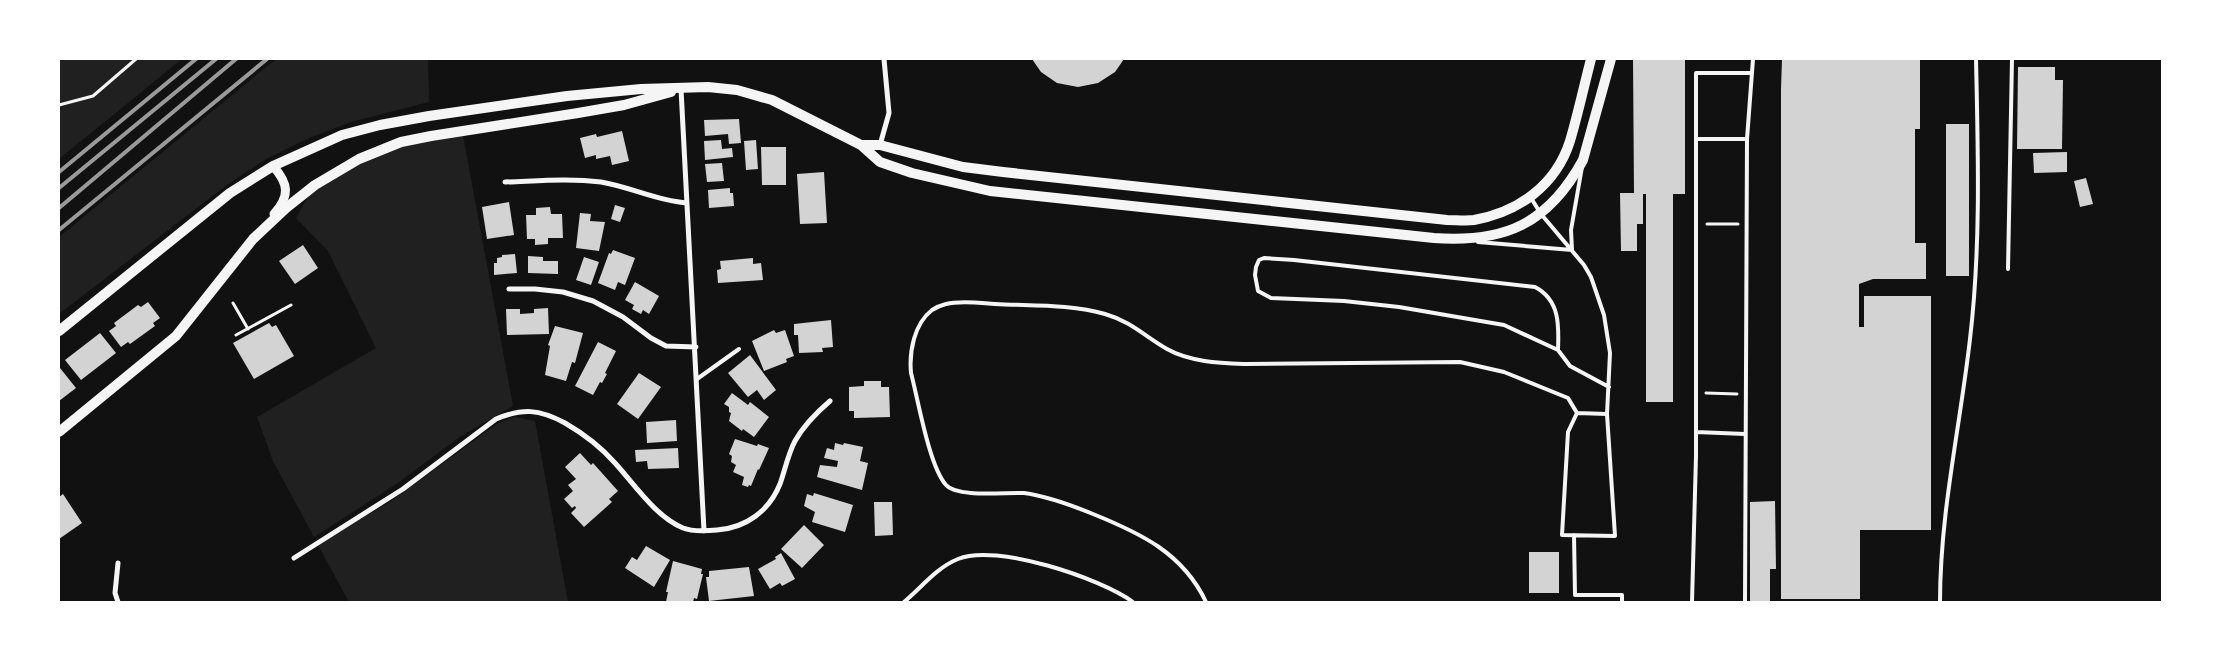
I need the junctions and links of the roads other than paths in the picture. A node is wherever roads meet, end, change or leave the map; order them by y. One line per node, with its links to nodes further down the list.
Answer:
1 (884, 59): 12 (street)
2 (1591, 59): 16 (main road)
3 (1611, 59): 13 (main road)
4 (1753, 59): 7 (lane)
5 (1976, 59): 47 (lane)
6 (2012, 59): 22 (lane)
7 (1752, 72): 9 (lane); 10 (lane)
8 (681, 89): 11 (main road); 14 (main road); 17 (street); 19 (main road)
9 (1696, 139): 10 (lane); 34 (lane)
10 (1747, 139): 35 (lane)
11 (861, 145): 12 (main road); 20 (main road)
12 (880, 145): 16 (main road)
13 (1584, 160): 18 (main road); 21 (lane)
14 (274, 166): 19 (street); 24 (main road)
15 (505, 182): 17 (street)
16 (1531, 198): 18 (lane)
17 (687, 203): 25 (street)
18 (1541, 214): 20 (main road); 21 (lane)
19 (253, 239): 33 (main road)
20 (1459, 240): 21 (lane)
21 (1572, 250): 29 (lane)
22 (2008, 269)
23 (509, 289): 25 (street)
24 (59, 331)
25 (696, 347): 28 (street)
26 (739, 349): 28 (lane)
27 (1558, 350): 27 (lane); 29 (lane)
28 (697, 379): 36 (street)
29 (1609, 387): 32 (lane)
30 (830, 401): 36 (street)
31 (1576, 413): 32 (lane); 37 (lane); 43 (lane)
32 (1607, 414): 37 (lane)
33 (59, 432)
34 (1696, 432): 35 (lane); 45 (lane)
35 (1745, 434): 46 (lane)
36 (704, 532): 38 (street)
37 (1574, 535): 44 (lane)
38 (294, 558)
39 (118, 563): 40 (street)
40 (118, 602)
41 (904, 602): 42 (lane)
42 (1133, 602)
43 (1206, 602)
44 (1622, 602)
45 (1692, 602)
46 (1745, 602)
47 (1940, 602)

